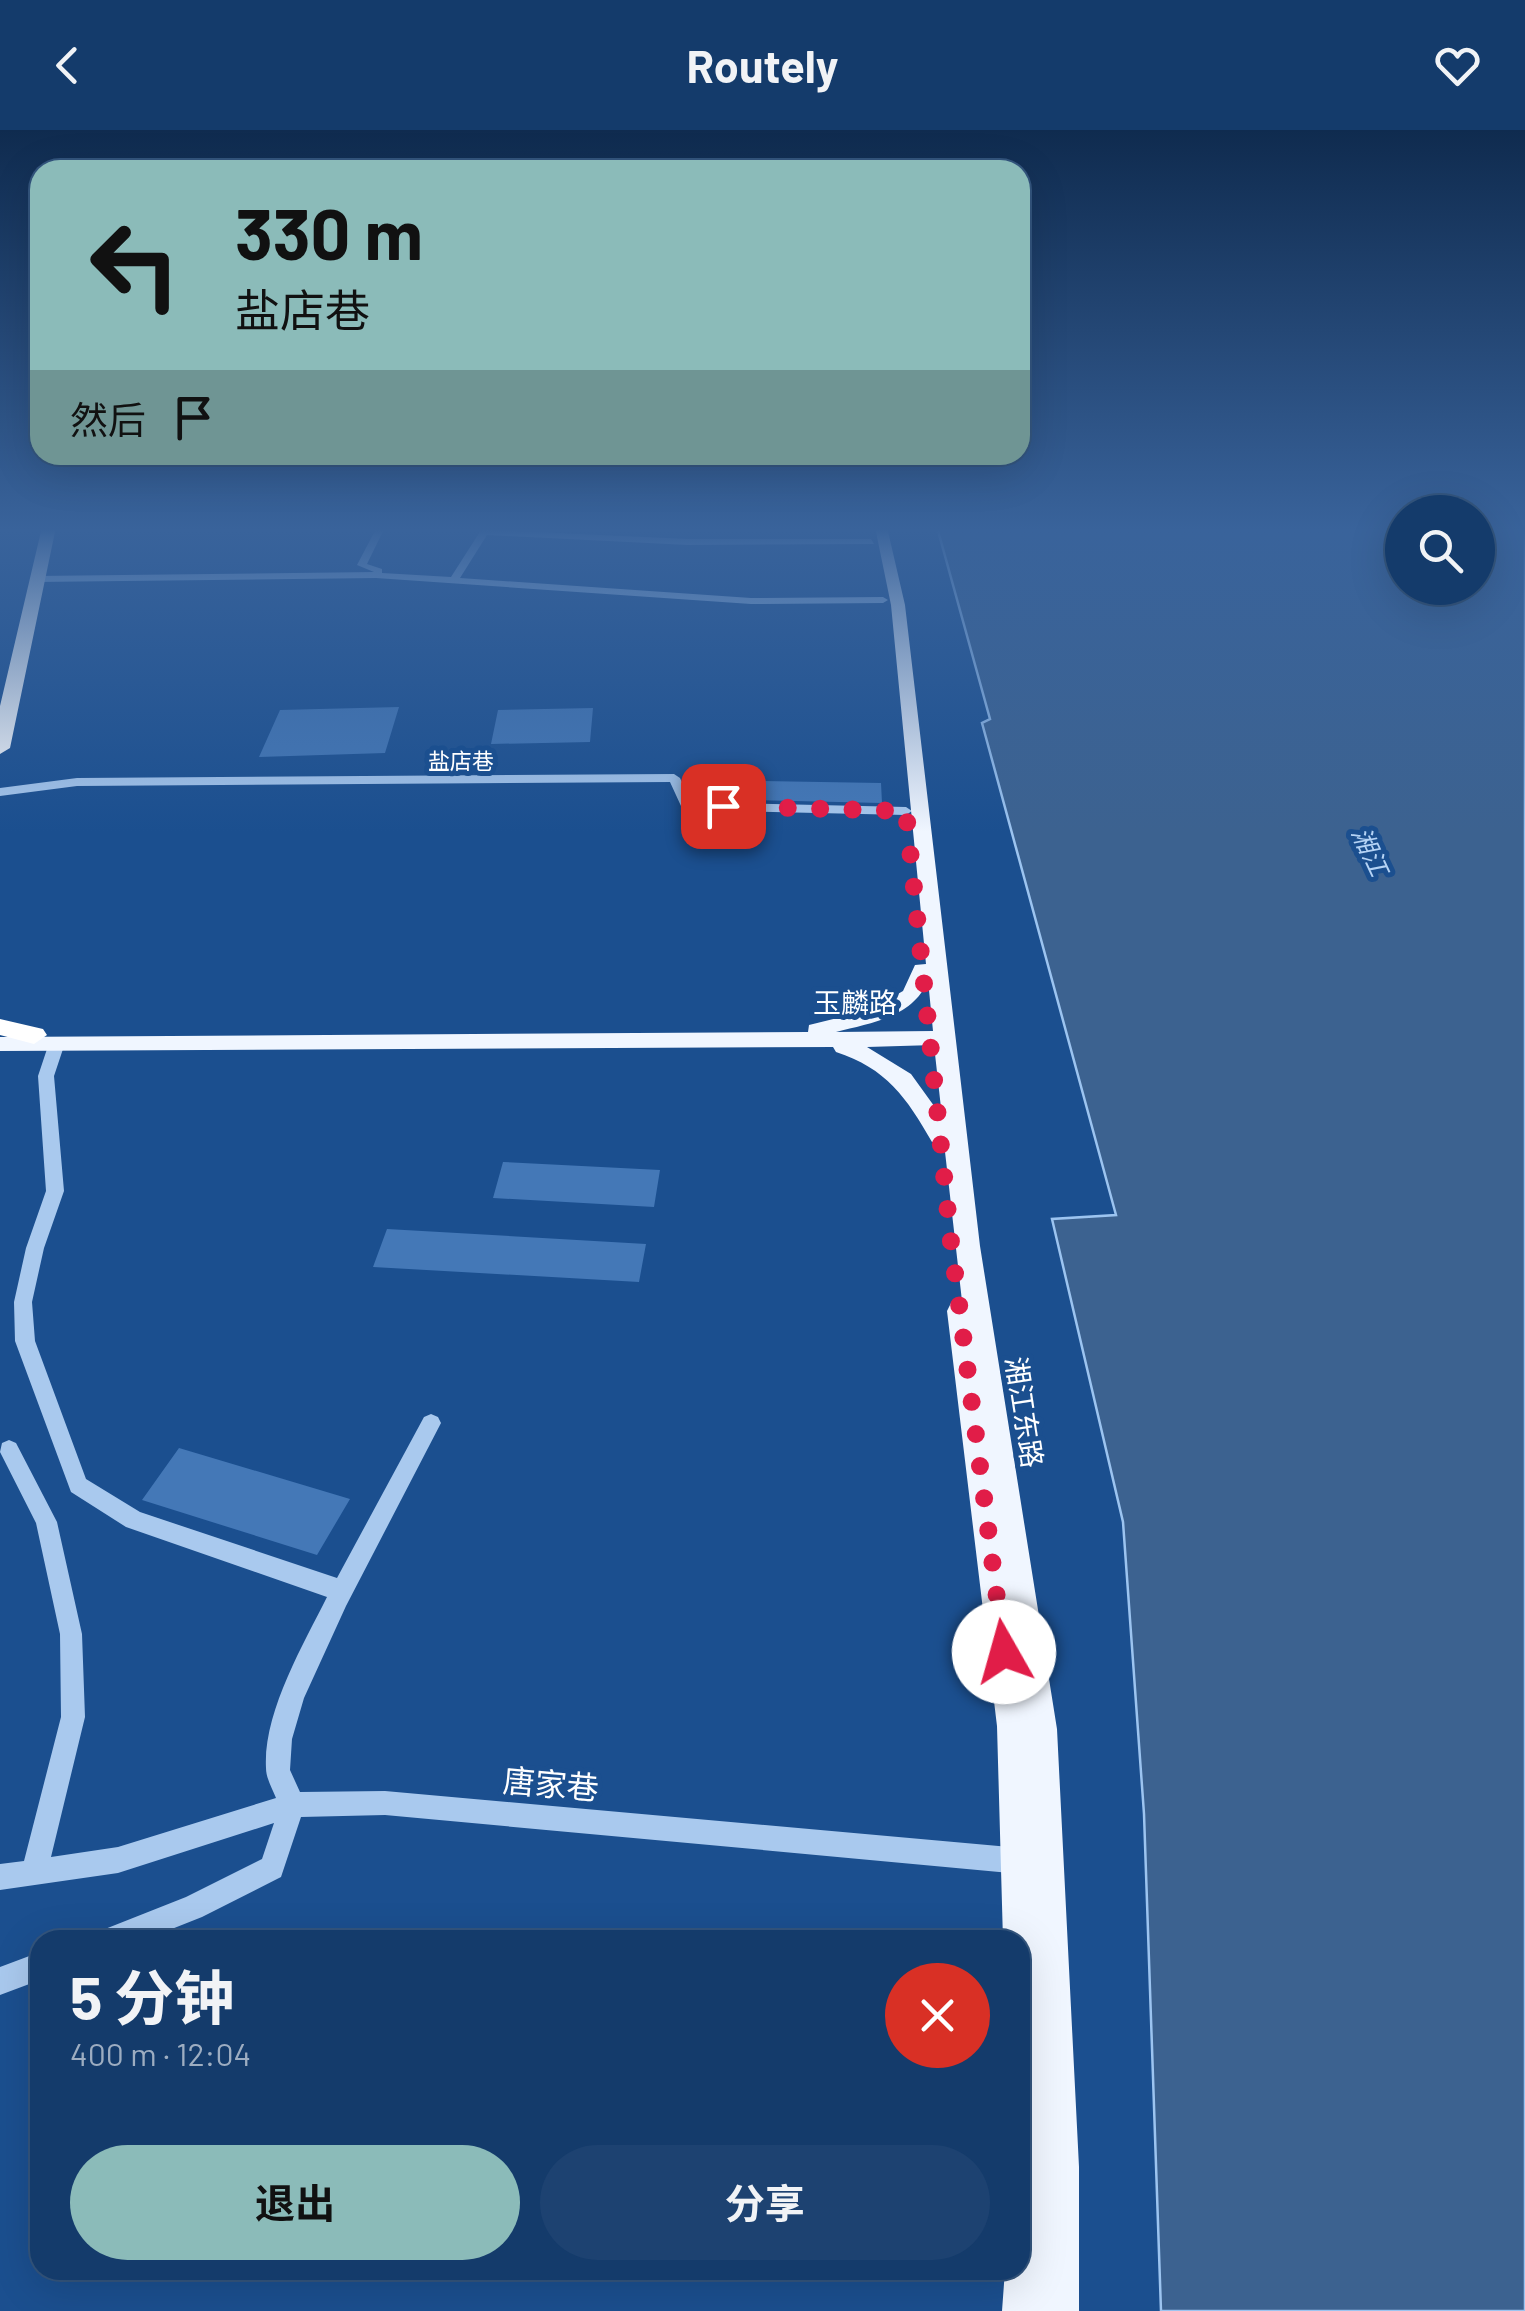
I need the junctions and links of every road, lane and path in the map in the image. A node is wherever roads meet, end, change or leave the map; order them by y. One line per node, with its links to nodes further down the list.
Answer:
1 (8, 629): 5 (highway)
2 (25, 629): 6 (highway)
3 (886, 629): 8 (main road, 湘江东路)
4 (900, 629): 12 (main road, 湘江东路)
5 (0, 663)
6 (0, 748)
7 (0, 792): 8 (street, 盐店巷)
8 (906, 811): 9 (main road, 湘江东路)
9 (922, 970): 12 (main road, 湘江东路); 13 (main road)
10 (0, 1027): 14 (highway)
11 (0, 1035): 14 (main road, 玉麟路)
12 (934, 1035): 13 (main road, 玉麟路); 17 (main road, 湘江东路); 22 (main road, 湘江东路)
13 (808, 1036): 14 (main road, 玉麟路); 17 (main road)
14 (40, 1041): 15 (main road, 玉麟路); 16 (highway); 20 (street)
15 (0, 1044)
16 (0, 1052)
17 (940, 1136): 22 (main road, 湘江东路)
18 (431, 1423): 20 (street)
19 (8, 1449): 23 (street)
20 (342, 1591): 21 (street)
21 (293, 1805): 22 (street, 唐家巷); 23 (street, 唐家巷); 25 (street)
22 (1032, 1862): 28 (main road, 湘江东路); 31 (main road, 湘江东路)
23 (34, 1872): 24 (street, 唐家巷)
24 (0, 1876)
25 (135, 1930)
26 (30, 1970): 27 (street)
27 (0, 1981)
28 (1030, 2185)
29 (1026, 2280): 30 (main road, 湘江东路)
30 (1025, 2311)
31 (1056, 2311)

